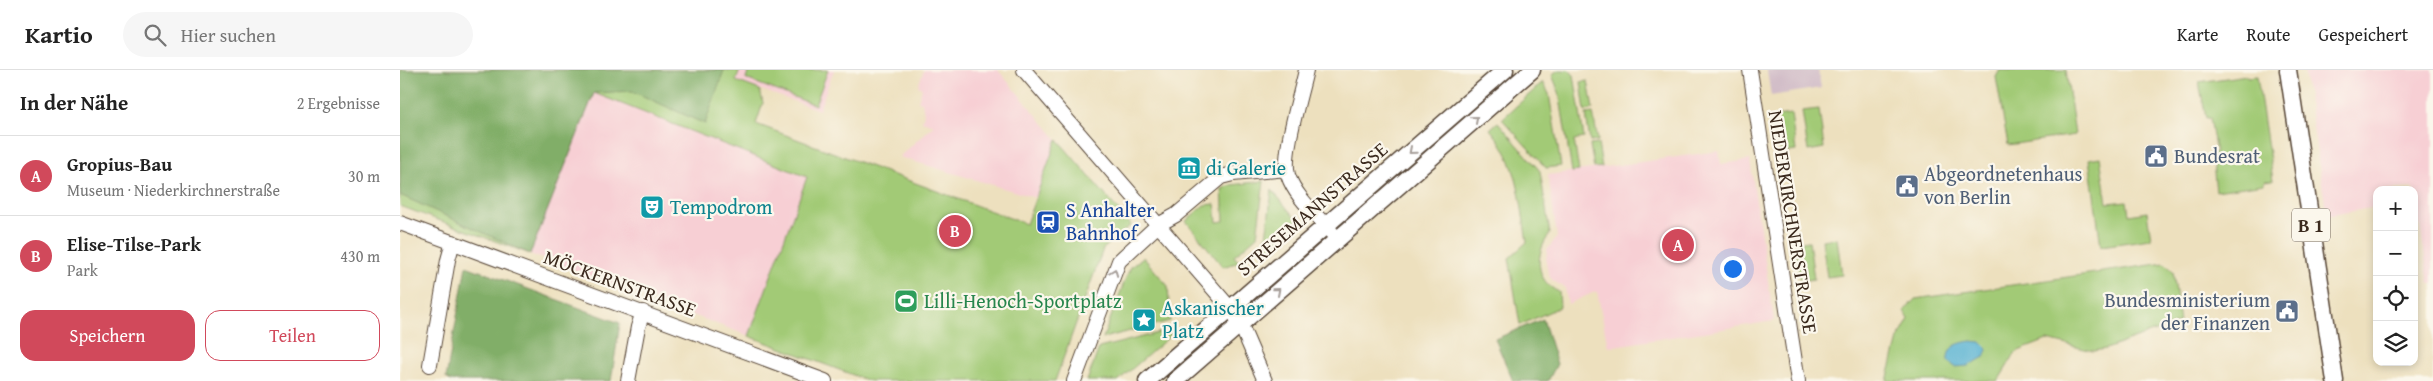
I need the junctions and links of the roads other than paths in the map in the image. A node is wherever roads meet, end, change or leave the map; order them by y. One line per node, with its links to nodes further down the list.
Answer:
1 (1024, 70): 13 (street)
2 (1306, 70): 9 (street)
3 (1505, 70): 7 (main road, STRESEMANNSTRASSE)
4 (1531, 70): 8 (main road, STRESEMANNSTRASSE, one-way to 4)
5 (1750, 70): 27 (street, NIEDERKIRCHNERSTRASSE)
6 (2288, 70): 28 (main road, B 1)
7 (1443, 124): 8 (main road); 10 (main road, STRESEMANNSTRASSE, one-way to 10)
8 (1454, 137): 11 (main road, STRESEMANNSTRASSE)
9 (1287, 169): 13 (street); 14 (street)
10 (1354, 201): 11 (main road); 14 (main road, STRESEMANNSTRASSE)
11 (1366, 214): 15 (main road, STRESEMANNSTRASSE)
12 (400, 222): 16 (street, MÖCKERNSTRASSE)
13 (1158, 225): 17 (street); 23 (street, one-way to 13)
14 (1326, 225): 15 (street); 17 (main road, STRESEMANNSTRASSE)
15 (1338, 239): 19 (main road, STRESEMANNSTRASSE, one-way to 15)
16 (454, 242): 18 (street, MÖCKERNSTRASSE); 20 (street)
17 (1230, 308): 19 (street); 24 (main road, STRESEMANNSTRASSE)
18 (643, 312): 21 (street); 22 (street, MÖCKERNSTRASSE)
19 (1240, 323): 25 (main road, STRESEMANNSTRASSE); 26 (street)
20 (430, 365)
21 (628, 381)
22 (825, 381)
23 (1074, 381)
24 (1147, 381)
25 (1175, 381)
26 (1265, 381)
27 (1798, 381)
28 (2335, 381)

